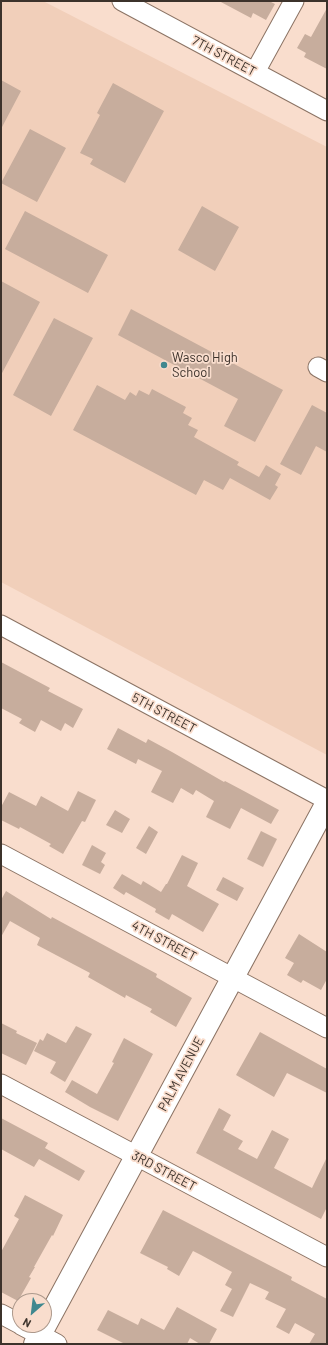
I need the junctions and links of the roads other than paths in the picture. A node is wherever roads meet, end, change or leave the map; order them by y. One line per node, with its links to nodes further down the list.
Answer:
1 (122, 1): 3 (street, 7TH STREET)
2 (294, 1): 3 (street)
3 (255, 72): 4 (street, 7TH STREET)
4 (327, 111)
5 (1, 625): 6 (street, 5TH STREET)
6 (327, 800)
7 (327, 804): 9 (main road, PALM AVENUE)
8 (1, 854): 9 (street, 4TH STREET)
9 (233, 978): 10 (street, 4TH STREET); 12 (main road, PALM AVENUE)
10 (327, 1028)
11 (1, 1084): 12 (street, 3RD STREET)
12 (136, 1157): 13 (street, 3RD STREET); 15 (main road, PALM AVENUE)
13 (327, 1257)
14 (1, 1314): 15 (street)
15 (35, 1334)

